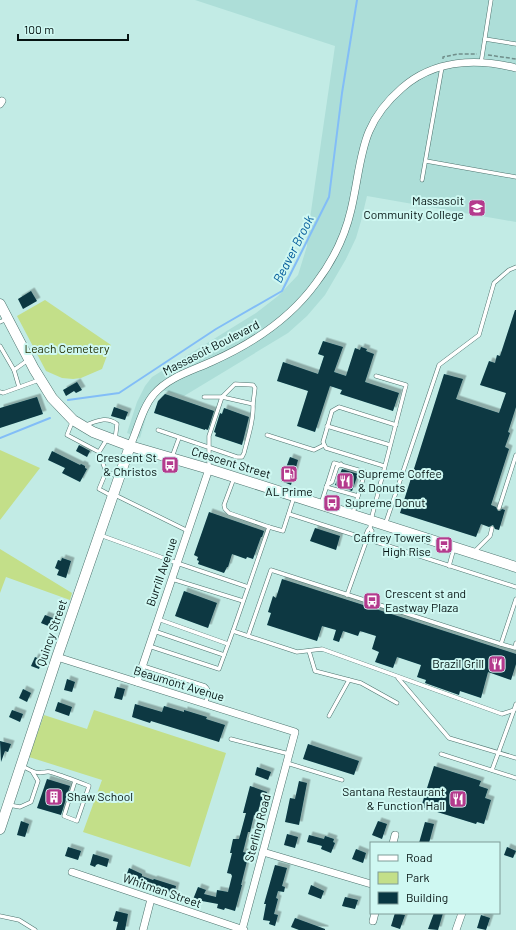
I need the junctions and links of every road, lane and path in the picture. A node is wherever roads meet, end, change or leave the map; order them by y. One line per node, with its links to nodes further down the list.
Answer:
1 (492, 0): 2 (lane)
2 (485, 39): 3 (lane); 7 (lane)
3 (516, 44)
4 (479, 54): 8 (path)
5 (486, 55): 6 (path)
6 (516, 59)
7 (481, 63): 8 (street, Massasoit Boulevard); 9 (street, Massasoit Boulevard)
8 (442, 64): 10 (lane); 36 (street, Massasoit Boulevard)
9 (516, 68)
10 (426, 161): 11 (lane); 12 (lane)
11 (516, 177)
12 (422, 180)
13 (516, 267): 55 (lane)
14 (0, 304): 15 (main road, Crescent Street)
15 (3, 320): 17 (main road, Crescent Street)
16 (0, 346): 18 (lane)
17 (29, 359): 18 (lane); 20 (main road, Crescent Street)
18 (14, 370): 21 (lane)
19 (376, 376): 27 (lane)
20 (40, 379): 21 (lane); 26 (main road, Crescent Street)
21 (19, 387): 22 (lane)
22 (0, 392)
23 (204, 397): 24 (lane)
24 (222, 397): 25 (lane); 25 (lane); 37 (lane)
25 (253, 404): 37 (lane)
26 (73, 420): 28 (main road, Crescent Street); 38 (lane)
27 (396, 425): 29 (lane); 35 (lane)
28 (83, 426): 33 (main road, Crescent Street); 33 (lane)
29 (327, 426): 34 (lane); 35 (lane)
30 (158, 430): 32 (lane)
31 (267, 435): 34 (lane)
32 (179, 438): 37 (lane); 40 (lane)
33 (111, 439): 36 (main road, Crescent Street); 38 (lane)
34 (324, 445): 41 (lane)
35 (390, 445): 41 (lane)
36 (130, 446): 40 (main road, Crescent Street); 44 (main road, Quincy Street)
37 (208, 448): 42 (lane)
38 (99, 452): 43 (lane)
39 (516, 455): 51 (lane)
40 (171, 458): 42 (main road, Crescent Street)
41 (384, 466): 54 (lane)
42 (209, 469): 45 (main road, Crescent Street); 58 (street, Burrill Avenue)
43 (106, 472): 44 (lane); 47 (lane)
44 (119, 476): 47 (main road, Quincy Street)
45 (234, 477): 48 (main road, Crescent Street); 56 (lane)
46 (327, 486): 49 (lane); 49 (lane); 50 (lane)
47 (113, 496): 58 (lane); 59 (main road, Quincy Street)
48 (295, 496): 50 (main road, Crescent Street); 52 (lane)
49 (358, 496): 53 (lane)
50 (321, 504): 53 (main road, Crescent Street)
51 (499, 508)
52 (289, 514): 56 (lane); 60 (lane)
53 (352, 514): 54 (main road, Crescent Street)
54 (371, 524): 55 (main road, Crescent Street); 60 (lane)
55 (385, 525): 61 (main road, Crescent Street)
56 (269, 526): 67 (lane)
57 (491, 530): 62 (lane)
58 (188, 531): 63 (street, Burrill Avenue)
59 (100, 534): 63 (lane); 83 (main road, Quincy Street)
60 (367, 539): 64 (lane); 69 (lane)
61 (455, 547): 62 (main road, Crescent Street); 64 (lane)
62 (473, 553): 65 (main road, Crescent Street)
63 (177, 564): 66 (street, Burrill Avenue); 67 (lane)
64 (449, 566): 68 (lane)
65 (516, 566)
66 (172, 579): 71 (lane); 72 (street, Burrill Avenue)
67 (248, 587): 71 (lane)
68 (516, 587)
69 (348, 595): 75 (lane); 78 (lane)
70 (516, 599): 78 (lane)
71 (243, 602): 74 (lane)
72 (158, 619): 73 (street, Burrill Avenue); 77 (lane)
73 (154, 631): 79 (street, Burrill Avenue); 82 (lane)
74 (232, 631): 75 (lane); 77 (lane)
75 (248, 636): 81 (lane)
76 (516, 643): 80 (lane)
77 (228, 644): 82 (lane)
78 (502, 644): 80 (lane)
79 (149, 646): 82 (lane); 84 (street, Burrill Avenue)
80 (515, 649)
81 (309, 651): 85 (lane); 86 (lane)
82 (224, 655)
83 (57, 657): 87 (street, Beaumont Avenue); 100 (main road, Quincy Street)
84 (142, 666): 87 (street, Burrill Avenue); 89 (lane)
85 (398, 677): 91 (lane); 95 (lane)
86 (349, 680): 88 (lane); 92 (lane)
87 (137, 682): 89 (street, Beaumont Avenue)
88 (397, 703)
89 (205, 704): 93 (street, Beaumont Avenue)
90 (516, 704): 91 (lane)
91 (514, 710): 95 (lane)
92 (328, 716)
93 (295, 732): 96 (street, Sterling Road)
94 (231, 739): 96 (lane)
95 (498, 752): 98 (lane); 101 (lane)
96 (289, 754): 99 (street, Sterling Road)
97 (441, 754): 101 (lane)
98 (516, 758)
99 (287, 763): 104 (lane); 110 (street, Sterling Road)
100 (21, 765): 102 (lane); 106 (main road, Quincy Street)
101 (492, 770): 103 (lane)
102 (32, 771): 105 (lane); 106 (lane)
103 (516, 778)
104 (342, 780)
105 (75, 781): 105 (lane)
106 (8, 805): 107 (main road, Quincy Street)
107 (0, 829)
108 (395, 835): 109 (street)
109 (393, 842)
110 (263, 852): 112 (street); 120 (street, Sterling Road)
111 (72, 872): 113 (street, Whitman Street)
112 (370, 884)
113 (151, 899): 119 (street); 120 (street, Whitman Street)
114 (375, 914): 117 (street)
115 (462, 914): 121 (street)
116 (0, 916): 118 (lane)
117 (373, 921)
118 (35, 930)
119 (143, 930)
120 (243, 930)
121 (456, 930)

